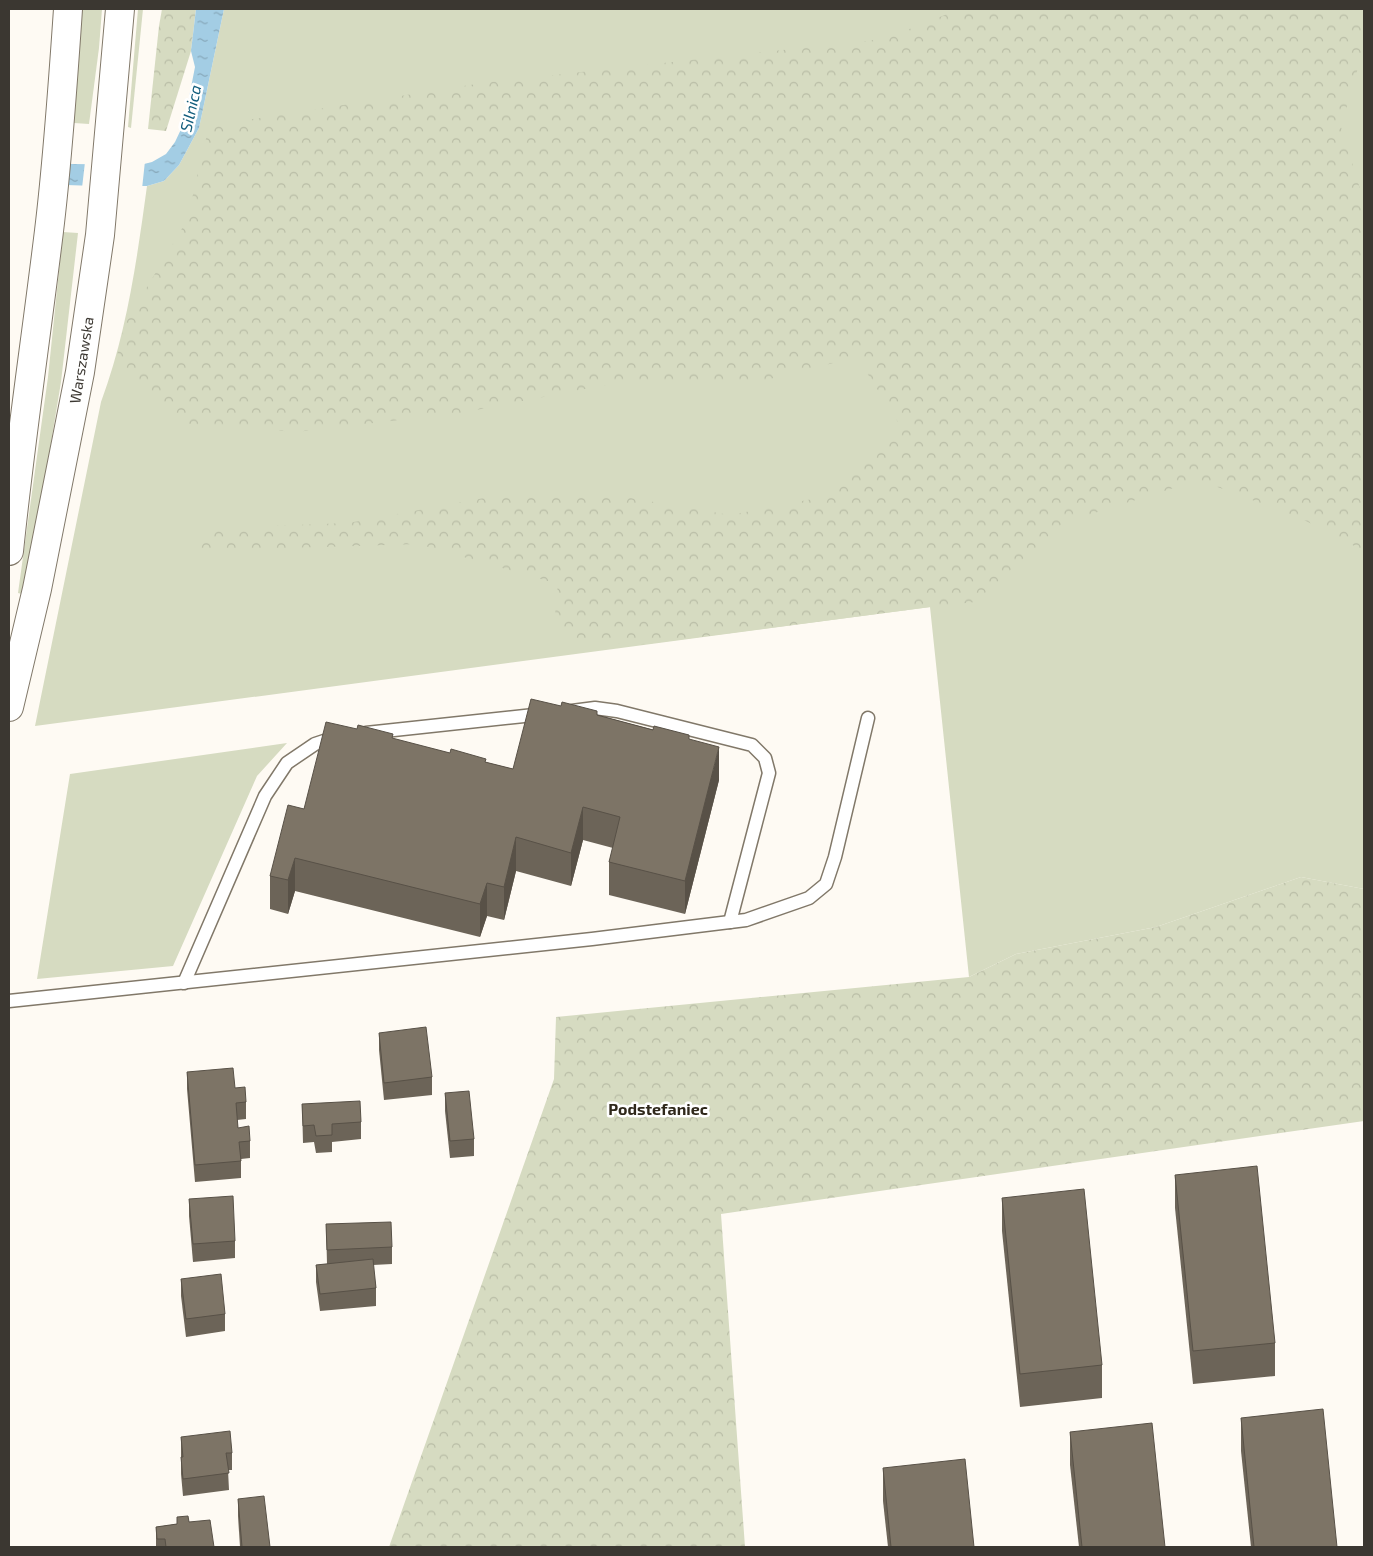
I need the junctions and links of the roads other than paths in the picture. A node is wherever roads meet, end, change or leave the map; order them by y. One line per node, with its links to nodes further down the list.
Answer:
1 (68, 9): 3 (main road)
2 (120, 9): 4 (main road, Warszawska)
3 (9, 551)
4 (9, 707)
5 (868, 718): 6 (lane)
6 (730, 922): 7 (lane); 7 (lane)
7 (184, 983): 8 (lane)
8 (9, 1002)

